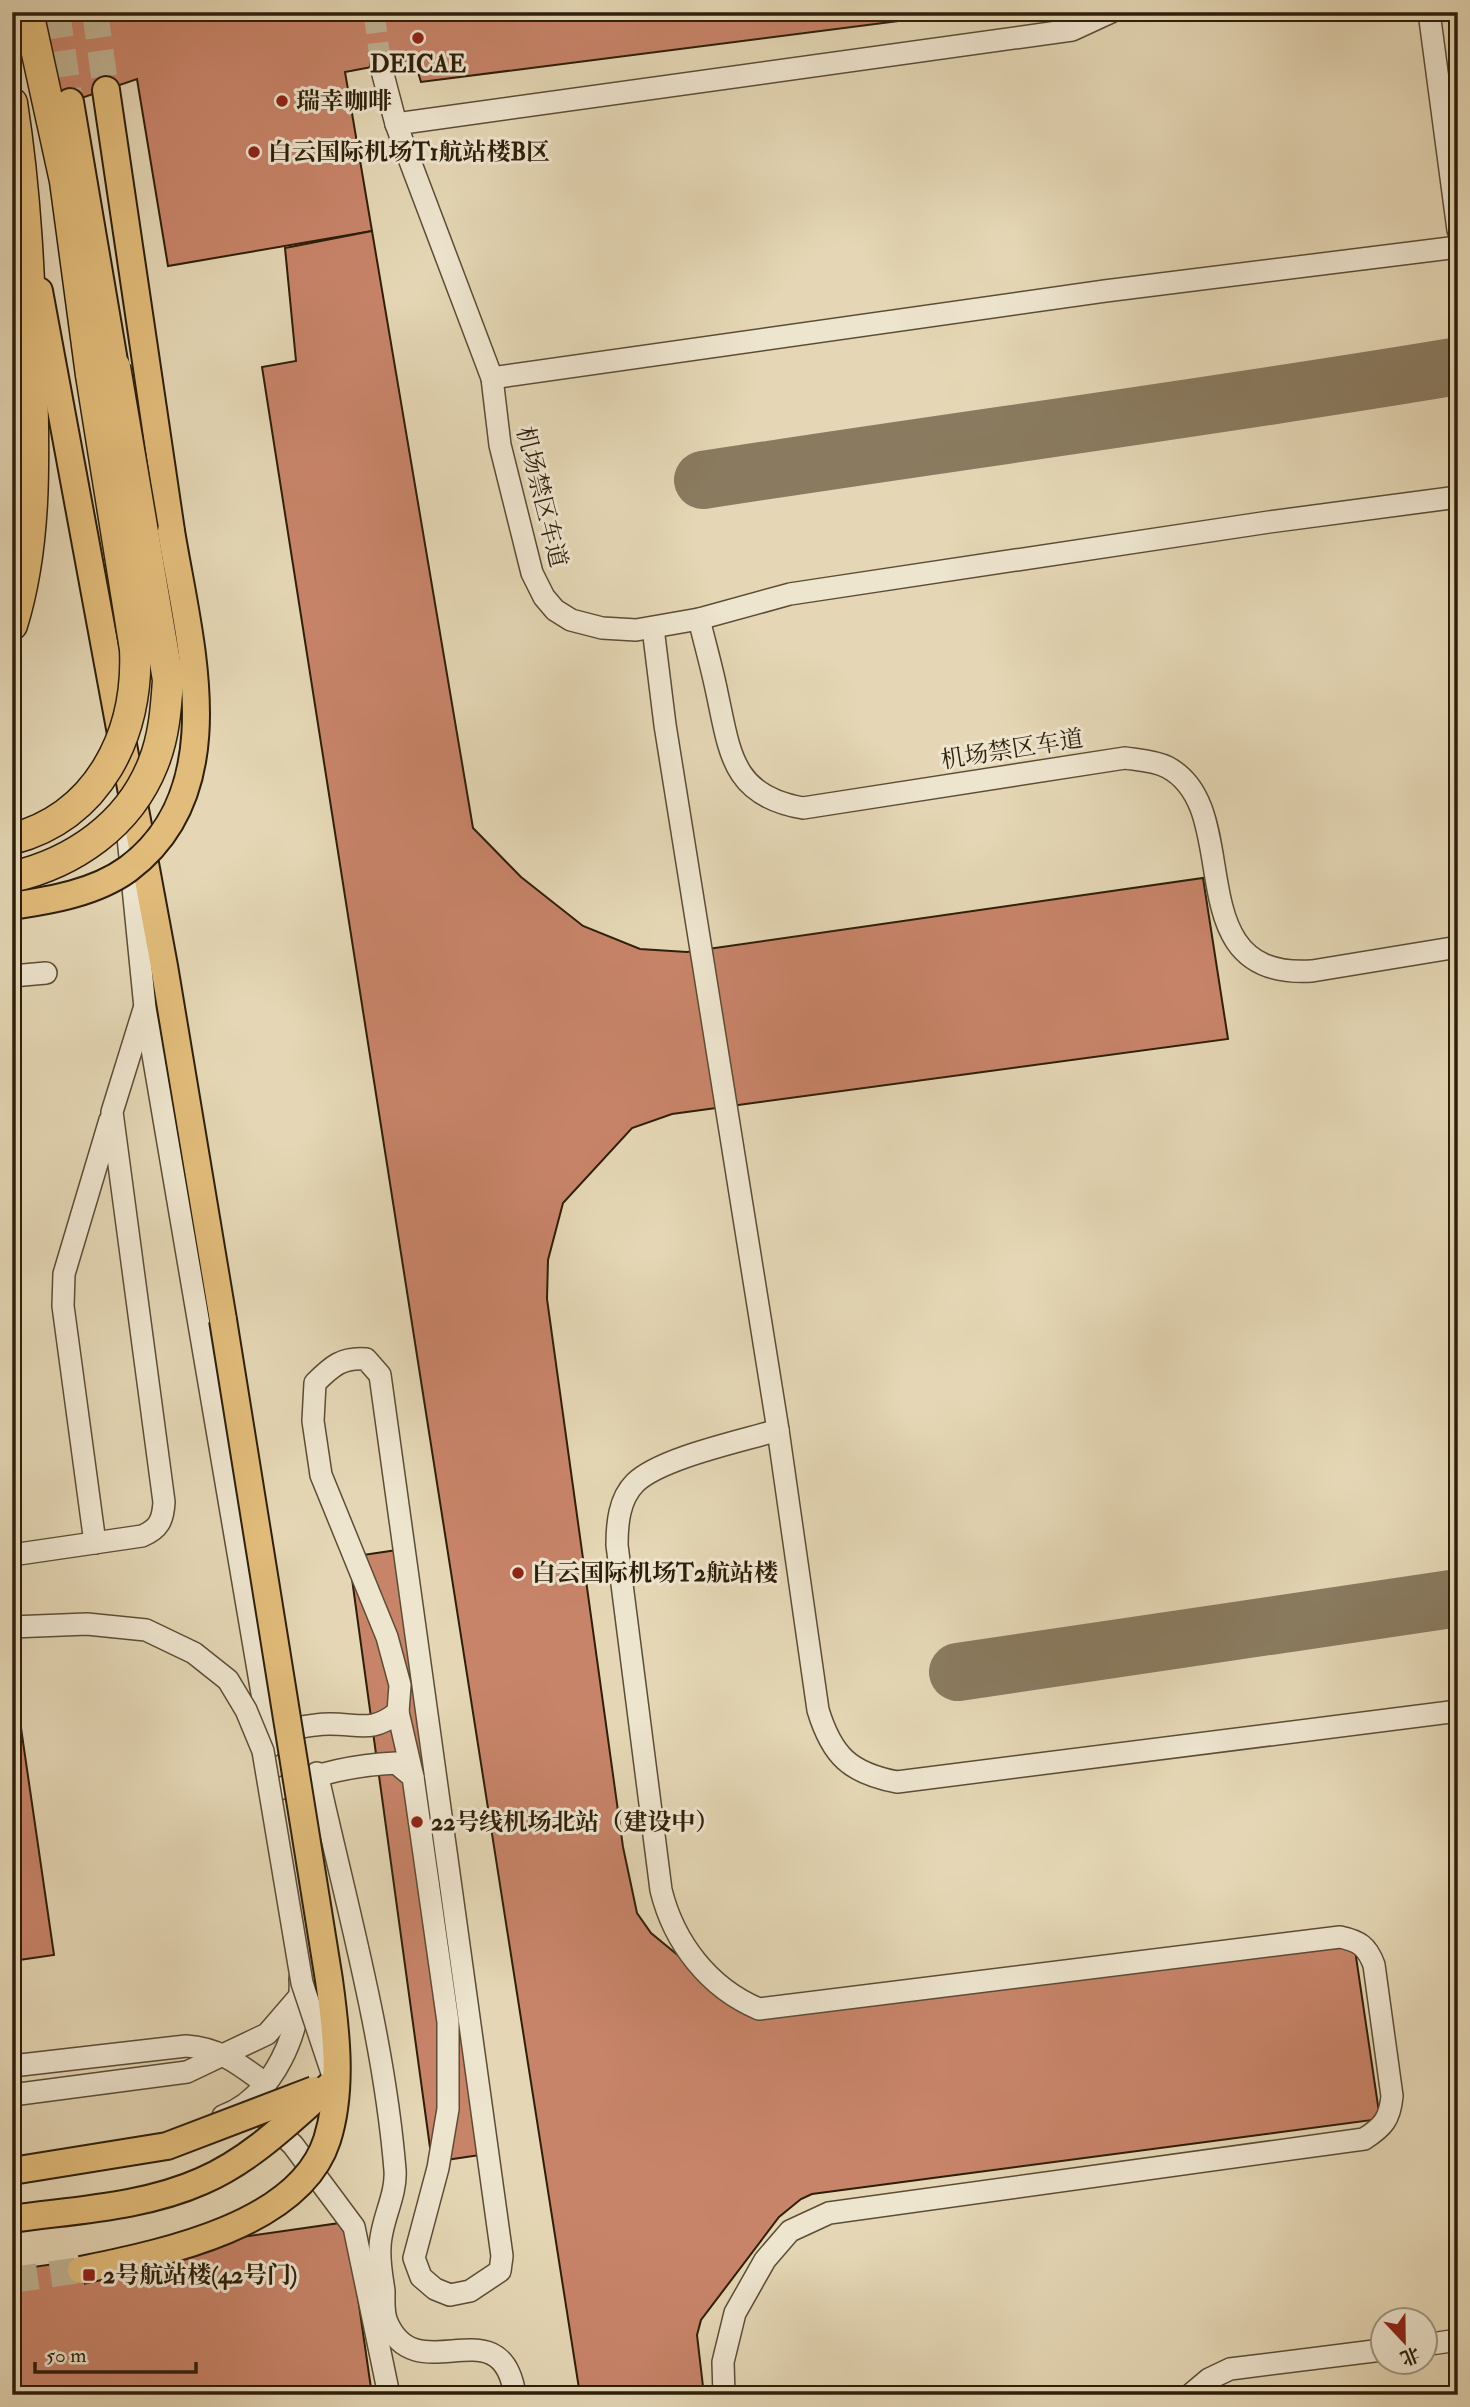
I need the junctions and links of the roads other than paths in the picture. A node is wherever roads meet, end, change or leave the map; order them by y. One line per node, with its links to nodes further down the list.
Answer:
1 (28, 12): 13 (highway)
2 (1111, 12): 8 (street)
3 (1429, 12): 11 (street)
4 (382, 67): 8 (street, 机场禁区车道)
5 (106, 89): 22 (main road, bridge)
6 (70, 102): 13 (main road)
7 (12, 103): 10 (highway)
8 (396, 124): 14 (street, 机场禁区车道)
9 (12, 188): 10 (street)
10 (27, 224): 17 (highway); 19 (main road)
11 (1458, 230)
12 (1458, 247): 14 (street)
13 (103, 371): 20 (highway, bridge); 21 (highway, bridge)
14 (492, 378): 18 (street, 机场禁区车道)
15 (1458, 498): 16 (street)
16 (699, 619): 18 (street, 机场禁区车道); 23 (street, 机场禁区车道)
17 (12, 625)
18 (653, 628): 28 (street)
19 (117, 709): 26 (street); 41 (main road, bridge)
20 (12, 839)
21 (12, 877)
22 (12, 906)
23 (1458, 947)
24 (46, 973): 25 (street)
25 (12, 976)
26 (145, 1008): 27 (street); 34 (street)
27 (112, 1112): 29 (street); 29 (street)
28 (778, 1430): 32 (street); 54 (street)
29 (95, 1543): 30 (street)
30 (12, 1555)
31 (12, 1627): 41 (street, bridge)
32 (1458, 1711)
33 (398, 1712): 34 (street); 36 (street); 36 (street)
34 (268, 1732): 37 (street)
35 (317, 1773): 36 (street); 37 (street); 53 (street)
36 (413, 1777)
37 (279, 1789): 38 (street)
38 (301, 1994): 39 (street); 42 (street)
39 (224, 2053): 40 (street); 42 (street); 43 (street)
40 (12, 2066)
41 (335, 2081): 46 (main road, bridge); 47 (main road, bridge); 48 (main road, bridge)
42 (266, 2084): 44 (street)
43 (12, 2095)
44 (234, 2112): 45 (street); 52 (street)
45 (12, 2160)
46 (12, 2171)
47 (12, 2219)
48 (81, 2270)
49 (1458, 2340): 50 (street)
50 (1438, 2342)
51 (1368, 2352): 55 (street)
52 (389, 2395)
53 (515, 2395)
54 (724, 2395)
55 (1190, 2395)

